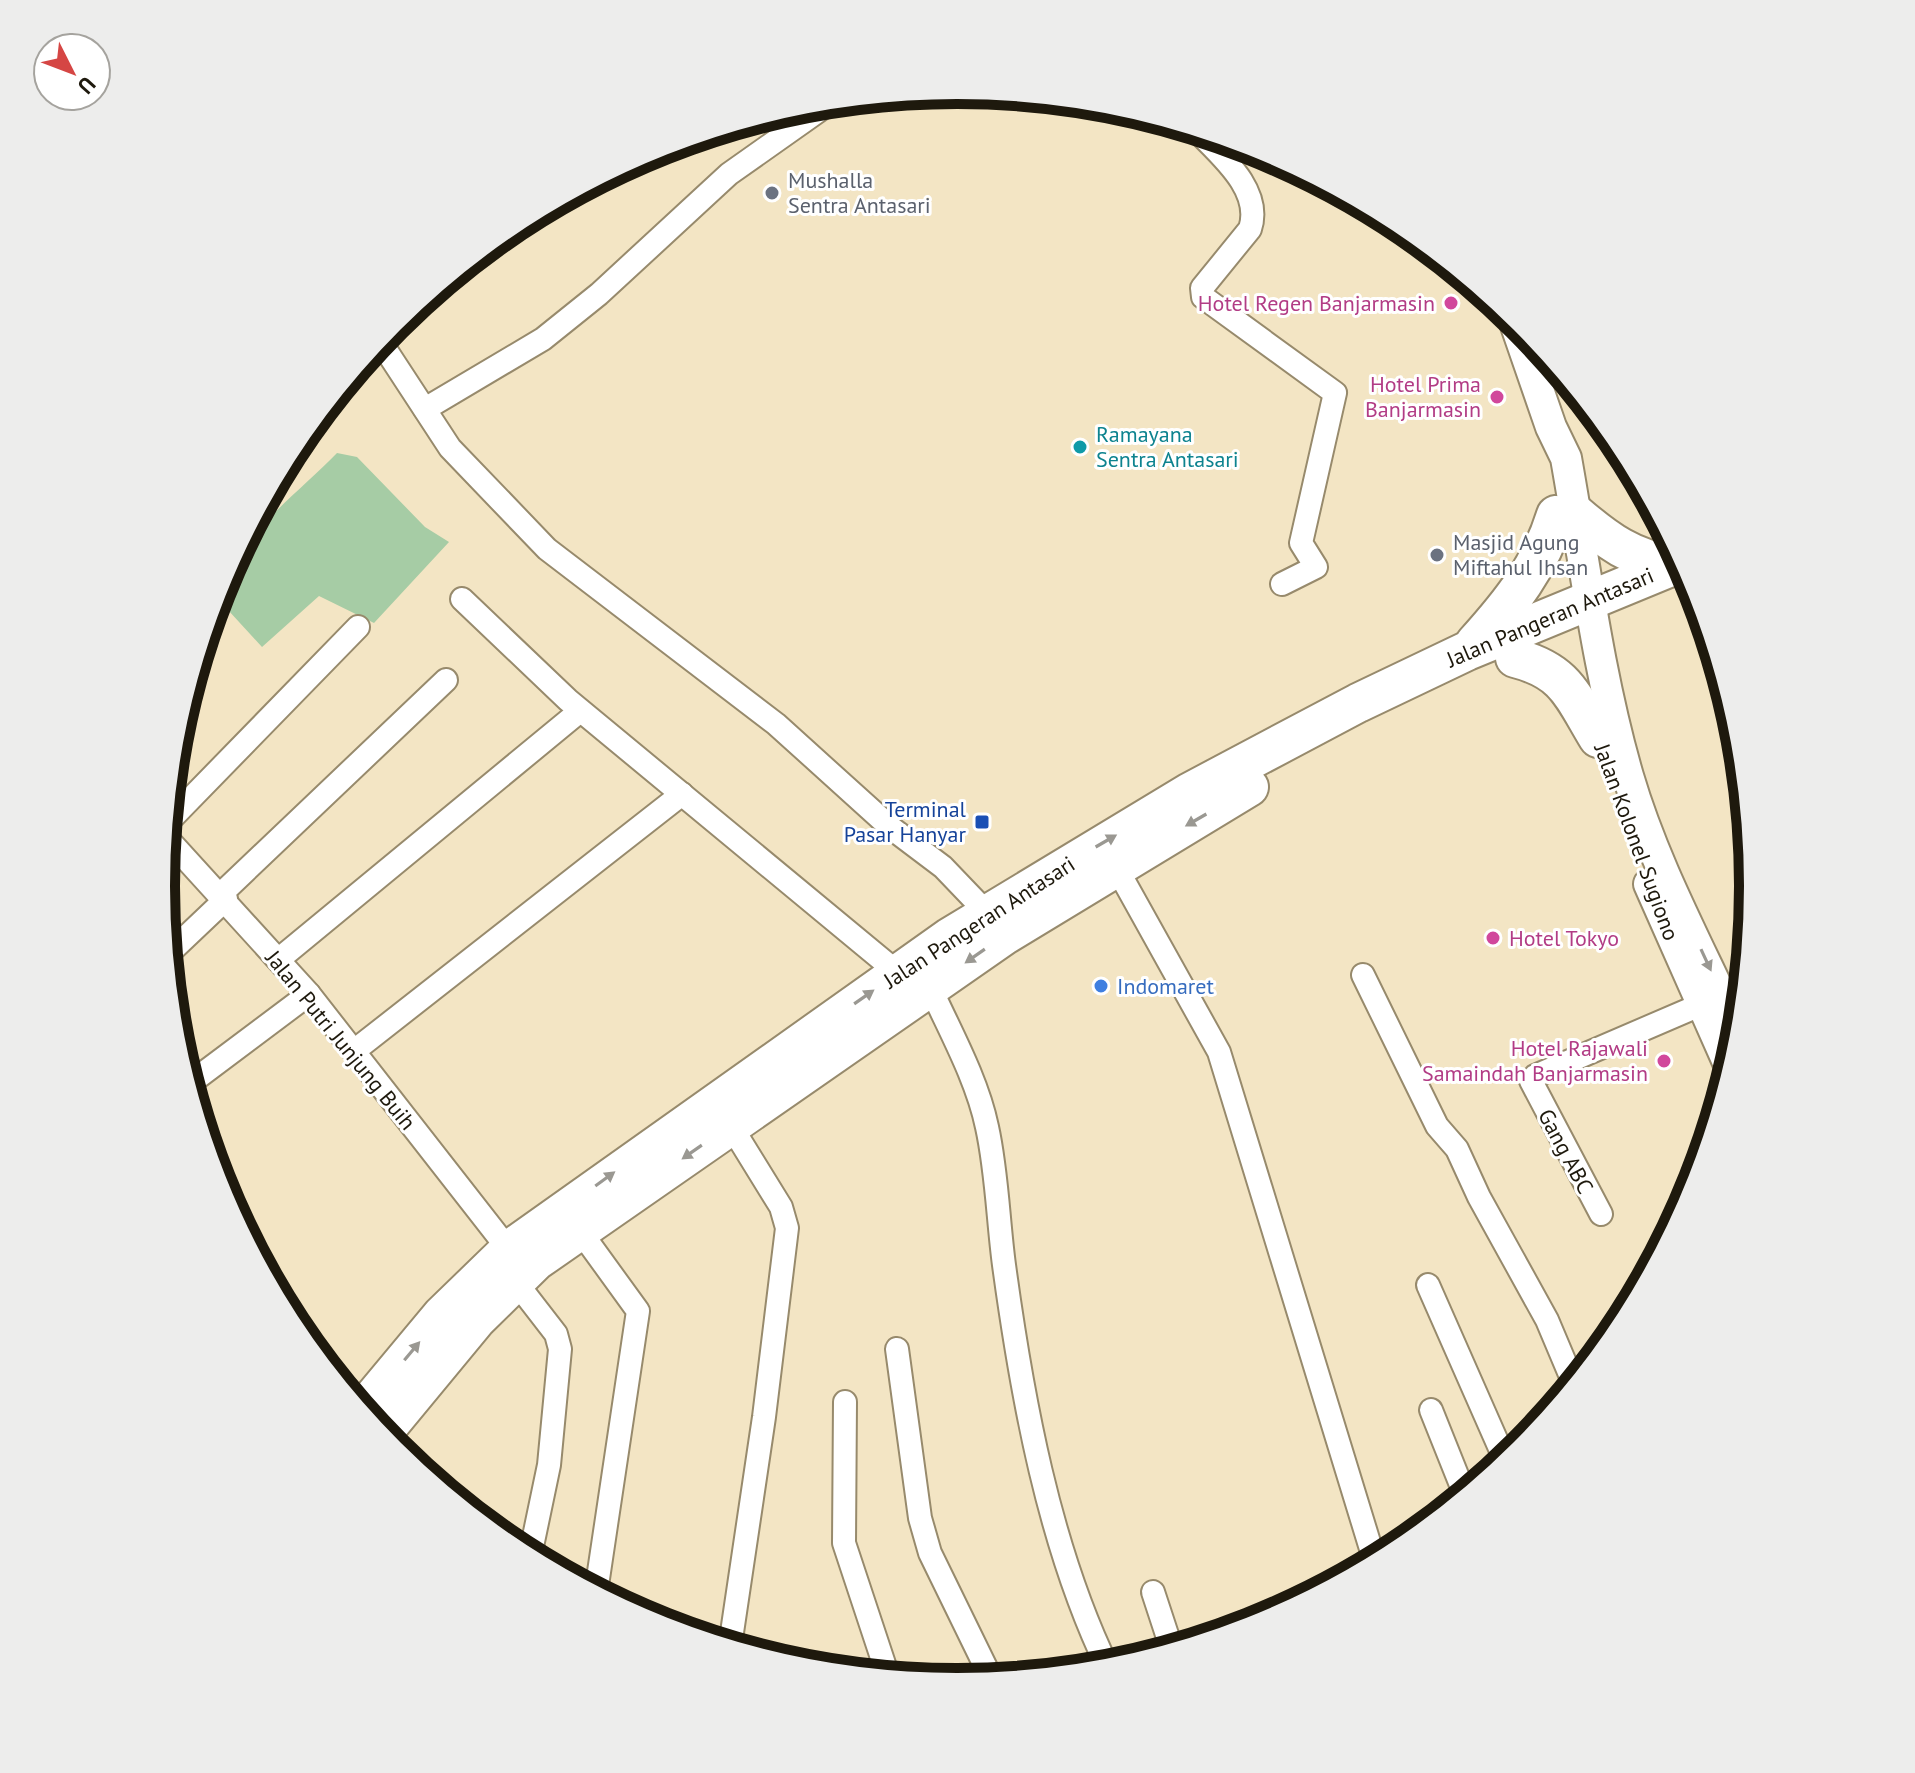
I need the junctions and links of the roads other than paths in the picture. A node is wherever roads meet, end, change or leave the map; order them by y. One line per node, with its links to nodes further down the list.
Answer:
1 (807, 119): 5 (street)
2 (1213, 148): 9 (street)
3 (1523, 346): 6 (main road)
4 (387, 352): 5 (street)
5 (425, 409): 23 (street)
6 (1566, 515): 7 (highway); 11 (main road); 13 (highway)
7 (1671, 567)
8 (1674, 574): 11 (highway, Jalan Pangeran Antasari)
9 (1282, 584)
10 (462, 599): 16 (street)
11 (1584, 614): 13 (highway, Jalan Pangeran Antasari); 14 (highway, Jalan Pangeran Antasari); 17 (main road, Jalan Kolonel Sugiono); 30 (main road, Jalan Kolonel Sugiono, one-way to 30)
12 (358, 627): 19 (street)
13 (1467, 651): 23 (highway, Jalan Pangeran Antasari, one-way to 13)
14 (1515, 658): 17 (highway); 21 (highway, Jalan Pangeran Antasari, one-way to 21)
15 (446, 680): 22 (street)
16 (580, 711): 18 (street); 25 (street)
17 (1598, 738): 29 (main road, Jalan Kolonel Sugiono)
18 (682, 794): 27 (street); 32 (street)
19 (179, 810)
20 (176, 848): 22 (street, Jalan Putri Junjung Buih)
21 (1116, 867): 27 (highway, Jalan Pangeran Antasari, one-way to 27); 49 (street)
22 (223, 897): 24 (street); 25 (street, Jalan Putri Junjung Buih)
23 (988, 914): 27 (highway, Jalan Pangeran Antasari)
24 (178, 944)
25 (278, 960): 28 (street, Jalan Putri Junjung Buih)
26 (1363, 975): 41 (street)
27 (914, 980): 31 (highway, Jalan Pangeran Antasari); 54 (street)
28 (309, 994): 32 (street, Jalan Putri Junjung Buih); 34 (street)
29 (1700, 1005): 33 (main road, Jalan Kolonel Sugiono); 36 (street, Gang ABC)
30 (1729, 1013)
31 (833, 1036): 35 (highway, Jalan Pangeran Antasari); 38 (highway, Jalan Pangeran Antasari, one-way to 31)
32 (354, 1051): 38 (street, Jalan Putri Junjung Buih)
33 (1722, 1051)
34 (199, 1076)
35 (731, 1126): 37 (highway, Jalan Pangeran Antasari, one-way to 37); 52 (street)
36 (1601, 1214)
37 (580, 1231): 38 (highway, Jalan Pangeran Antasari); 50 (street)
38 (512, 1265): 42 (highway, Jalan Pangeran Antasari, one-way to 38); 45 (highway, Jalan Pangeran Antasari); 48 (street, Jalan Putri Junjung Buih)
39 (1428, 1285): 46 (street)
40 (897, 1349): 56 (street)
41 (1570, 1373)
42 (369, 1402)
43 (845, 1402): 55 (street)
44 (1431, 1410): 47 (street)
45 (390, 1425)
46 (1501, 1450)
47 (1461, 1485)
48 (533, 1543)
49 (1371, 1550)
50 (598, 1581)
51 (1153, 1592): 53 (street)
52 (732, 1635)
53 (1169, 1639)
54 (1103, 1655)
55 (884, 1665)
56 (986, 1668)

